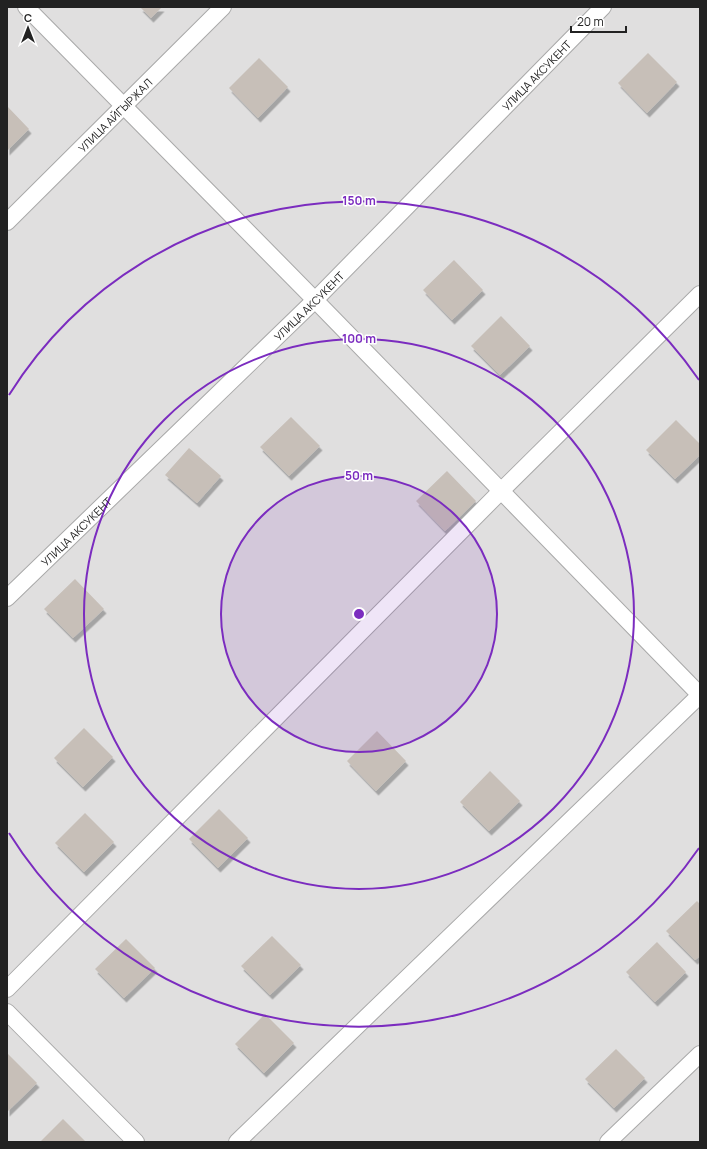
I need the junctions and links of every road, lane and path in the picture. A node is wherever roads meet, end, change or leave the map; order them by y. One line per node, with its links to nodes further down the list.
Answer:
1 (26, 7): 4 (street)
2 (223, 7): 4 (street, УЛИЦА АЙГЫРЖАЛ)
3 (603, 7): 7 (street, УЛИЦА АКСУКЕНТ)
4 (124, 107): 5 (street, УЛИЦА АЙГЫРЖАЛ); 7 (street)
5 (7, 222)
6 (700, 294): 8 (street)
7 (315, 300): 8 (street); 9 (street, УЛИЦА АКСУКЕНТ)
8 (501, 491): 10 (street); 11 (street)
9 (7, 598)
10 (700, 695): 15 (street)
11 (7, 989)
12 (7, 1012): 14 (street)
13 (700, 1054): 16 (street)
14 (136, 1142)
15 (237, 1142)
16 (608, 1142)

